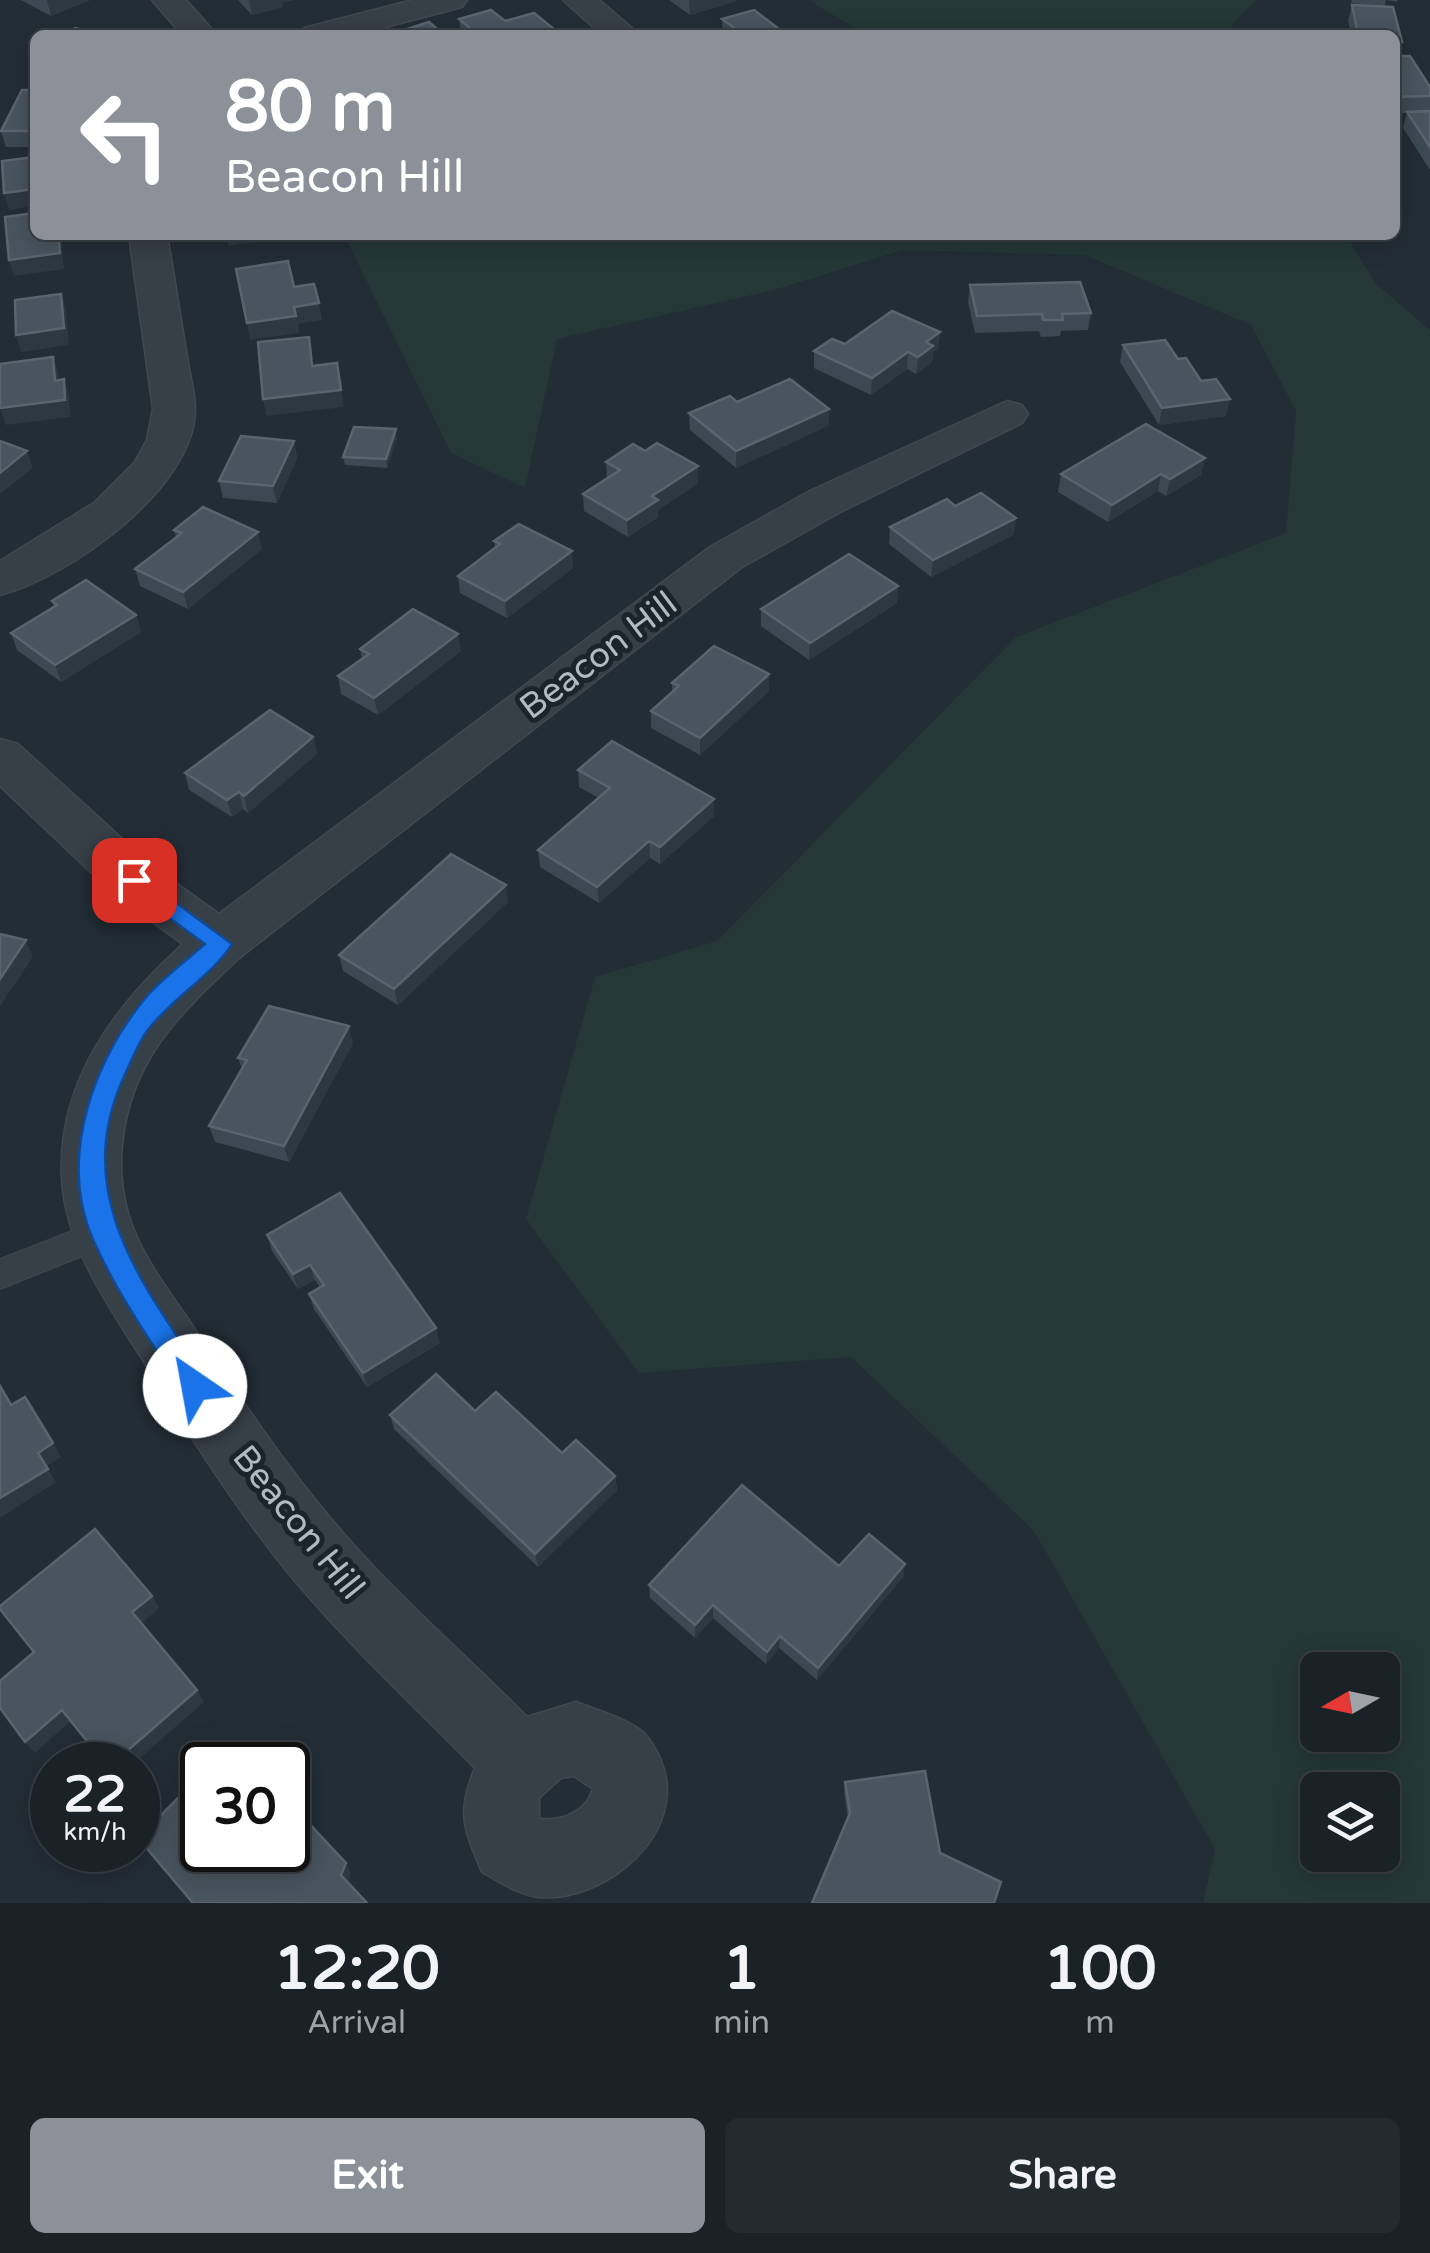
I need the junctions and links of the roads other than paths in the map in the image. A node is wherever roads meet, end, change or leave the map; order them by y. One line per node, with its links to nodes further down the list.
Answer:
1 (168, 0): 4 (street)
2 (451, 0): 5 (street)
3 (579, 0): 6 (street)
4 (195, 30)
5 (335, 30)
6 (617, 30)
7 (149, 240): 9 (street)
8 (1007, 414): 11 (street, Beacon Hill)
9 (0, 580)
10 (0, 757): 11 (street)
11 (220, 944): 12 (street, Beacon Hill)
12 (103, 1233): 13 (lane); 14 (street, Beacon Hill)
13 (0, 1274)
14 (520, 1761)

